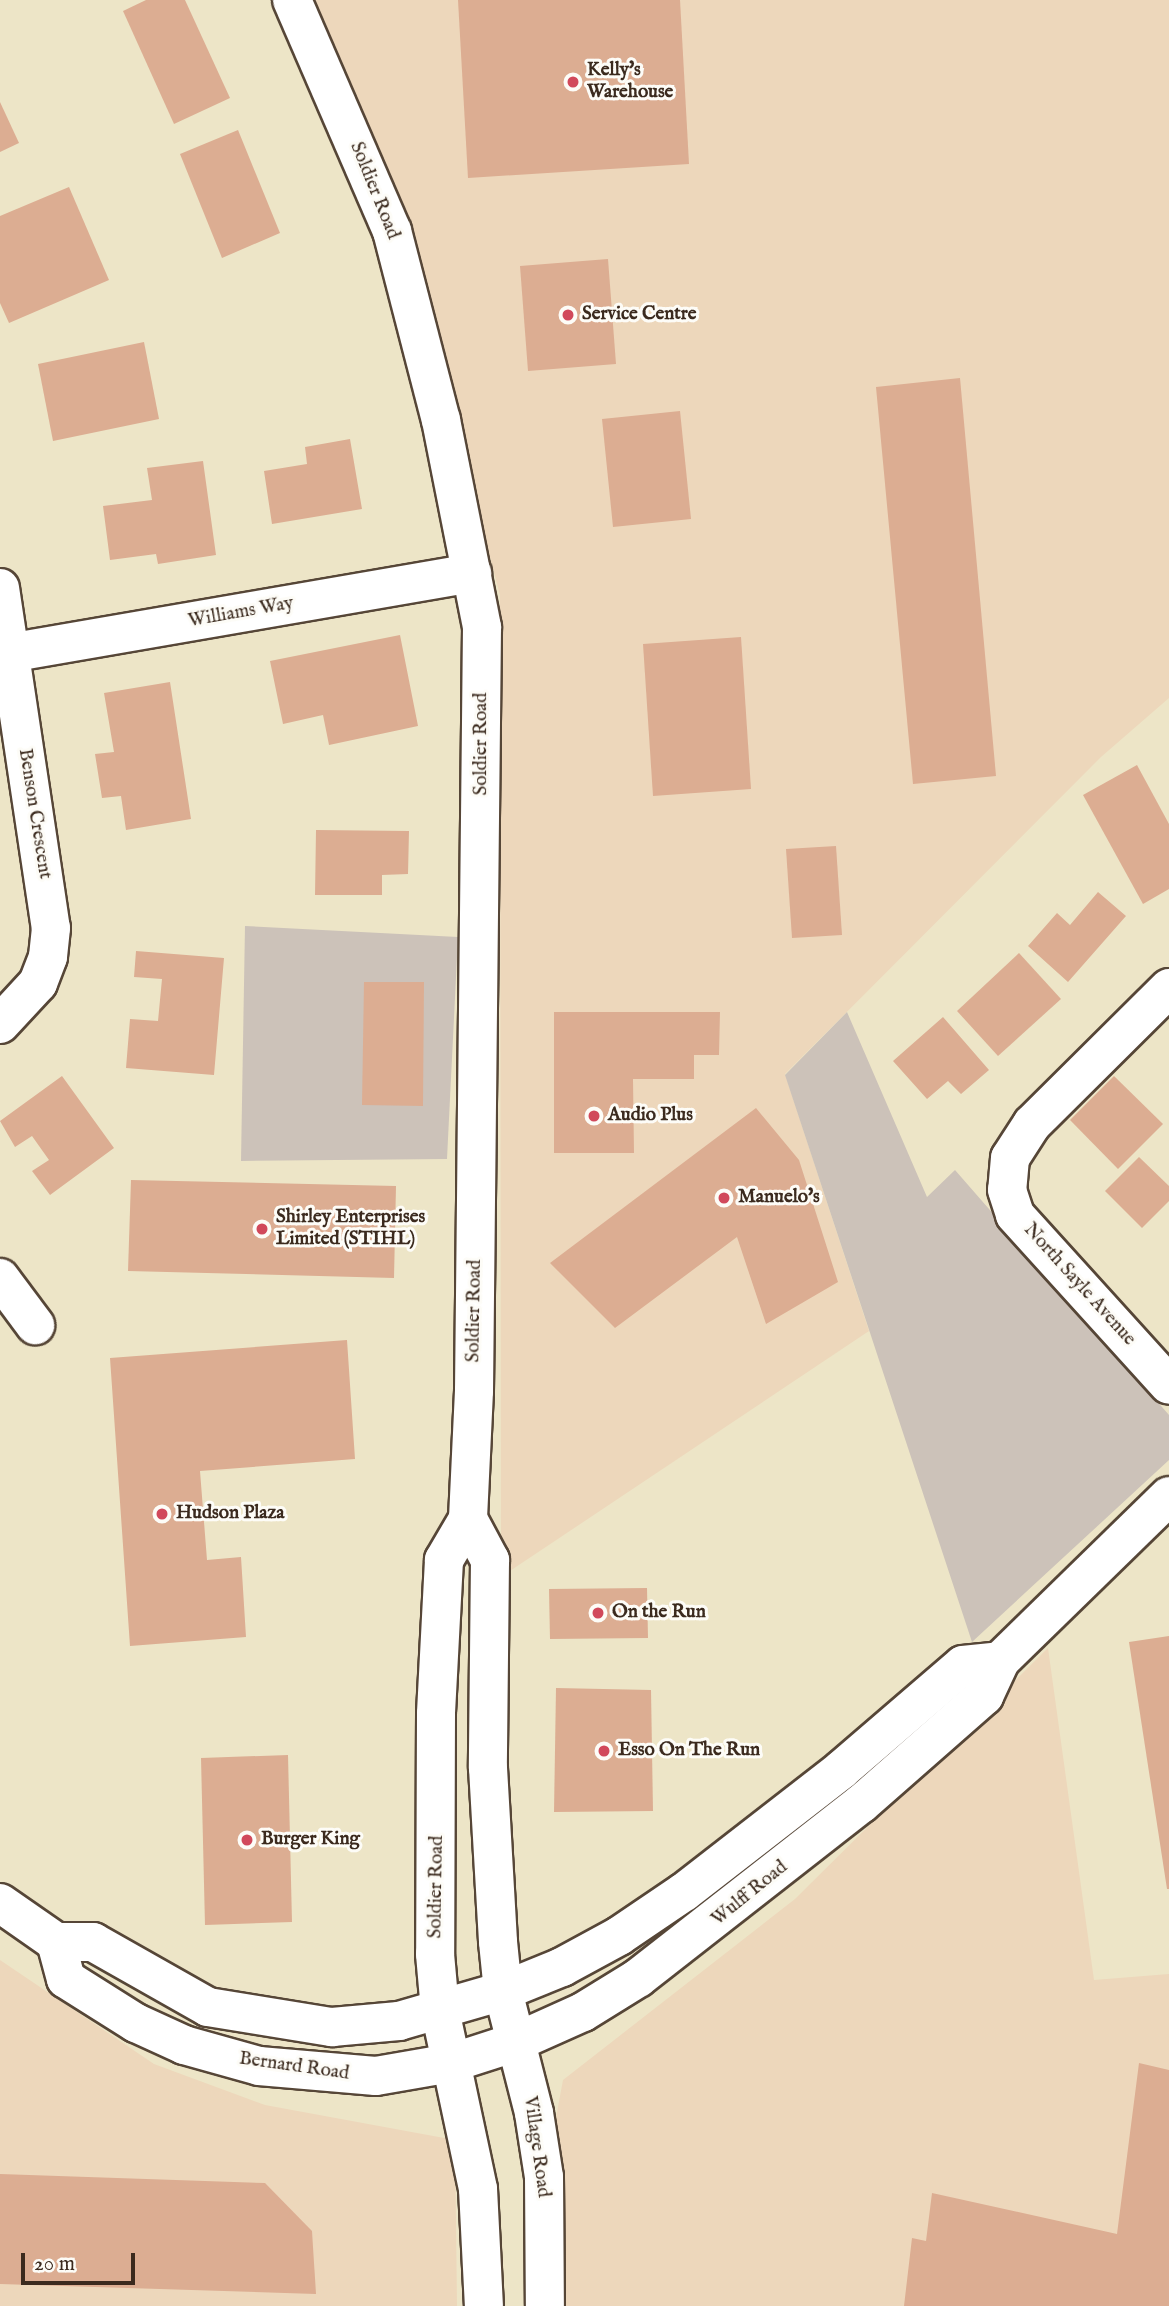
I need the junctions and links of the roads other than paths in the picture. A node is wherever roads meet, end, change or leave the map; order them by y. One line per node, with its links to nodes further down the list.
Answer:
1 (292, 0): 2 (main road, Soldier Road)
2 (472, 573): 4 (main road, Williams Way); 11 (main road, Soldier Road)
3 (0, 588): 4 (main road, Benson Crescent)
4 (9, 653): 6 (main road, Benson Crescent)
5 (1169, 988): 9 (main road, North Sayle Avenue)
6 (0, 1024)
7 (0, 1278): 8 (main road)
8 (35, 1325)
9 (1169, 1385)
10 (1169, 1496): 12 (main road, Wulff Road)
11 (468, 1519): 15 (main road, Soldier Road); 16 (main road, Soldier Road)
12 (1000, 1661): 15 (main road); 17 (main road, Wulff Road)
13 (0, 1903): 14 (main road)
14 (56, 1942): 16 (main road); 18 (main road, Bernard Road)
15 (503, 1991): 16 (main road); 17 (main road, Village Road)
16 (440, 2010): 18 (main road)
17 (516, 2042): 18 (main road, Wulff Road); 20 (main road, Village Road)
18 (452, 2063): 19 (main road)
19 (484, 2306)
20 (545, 2306)

